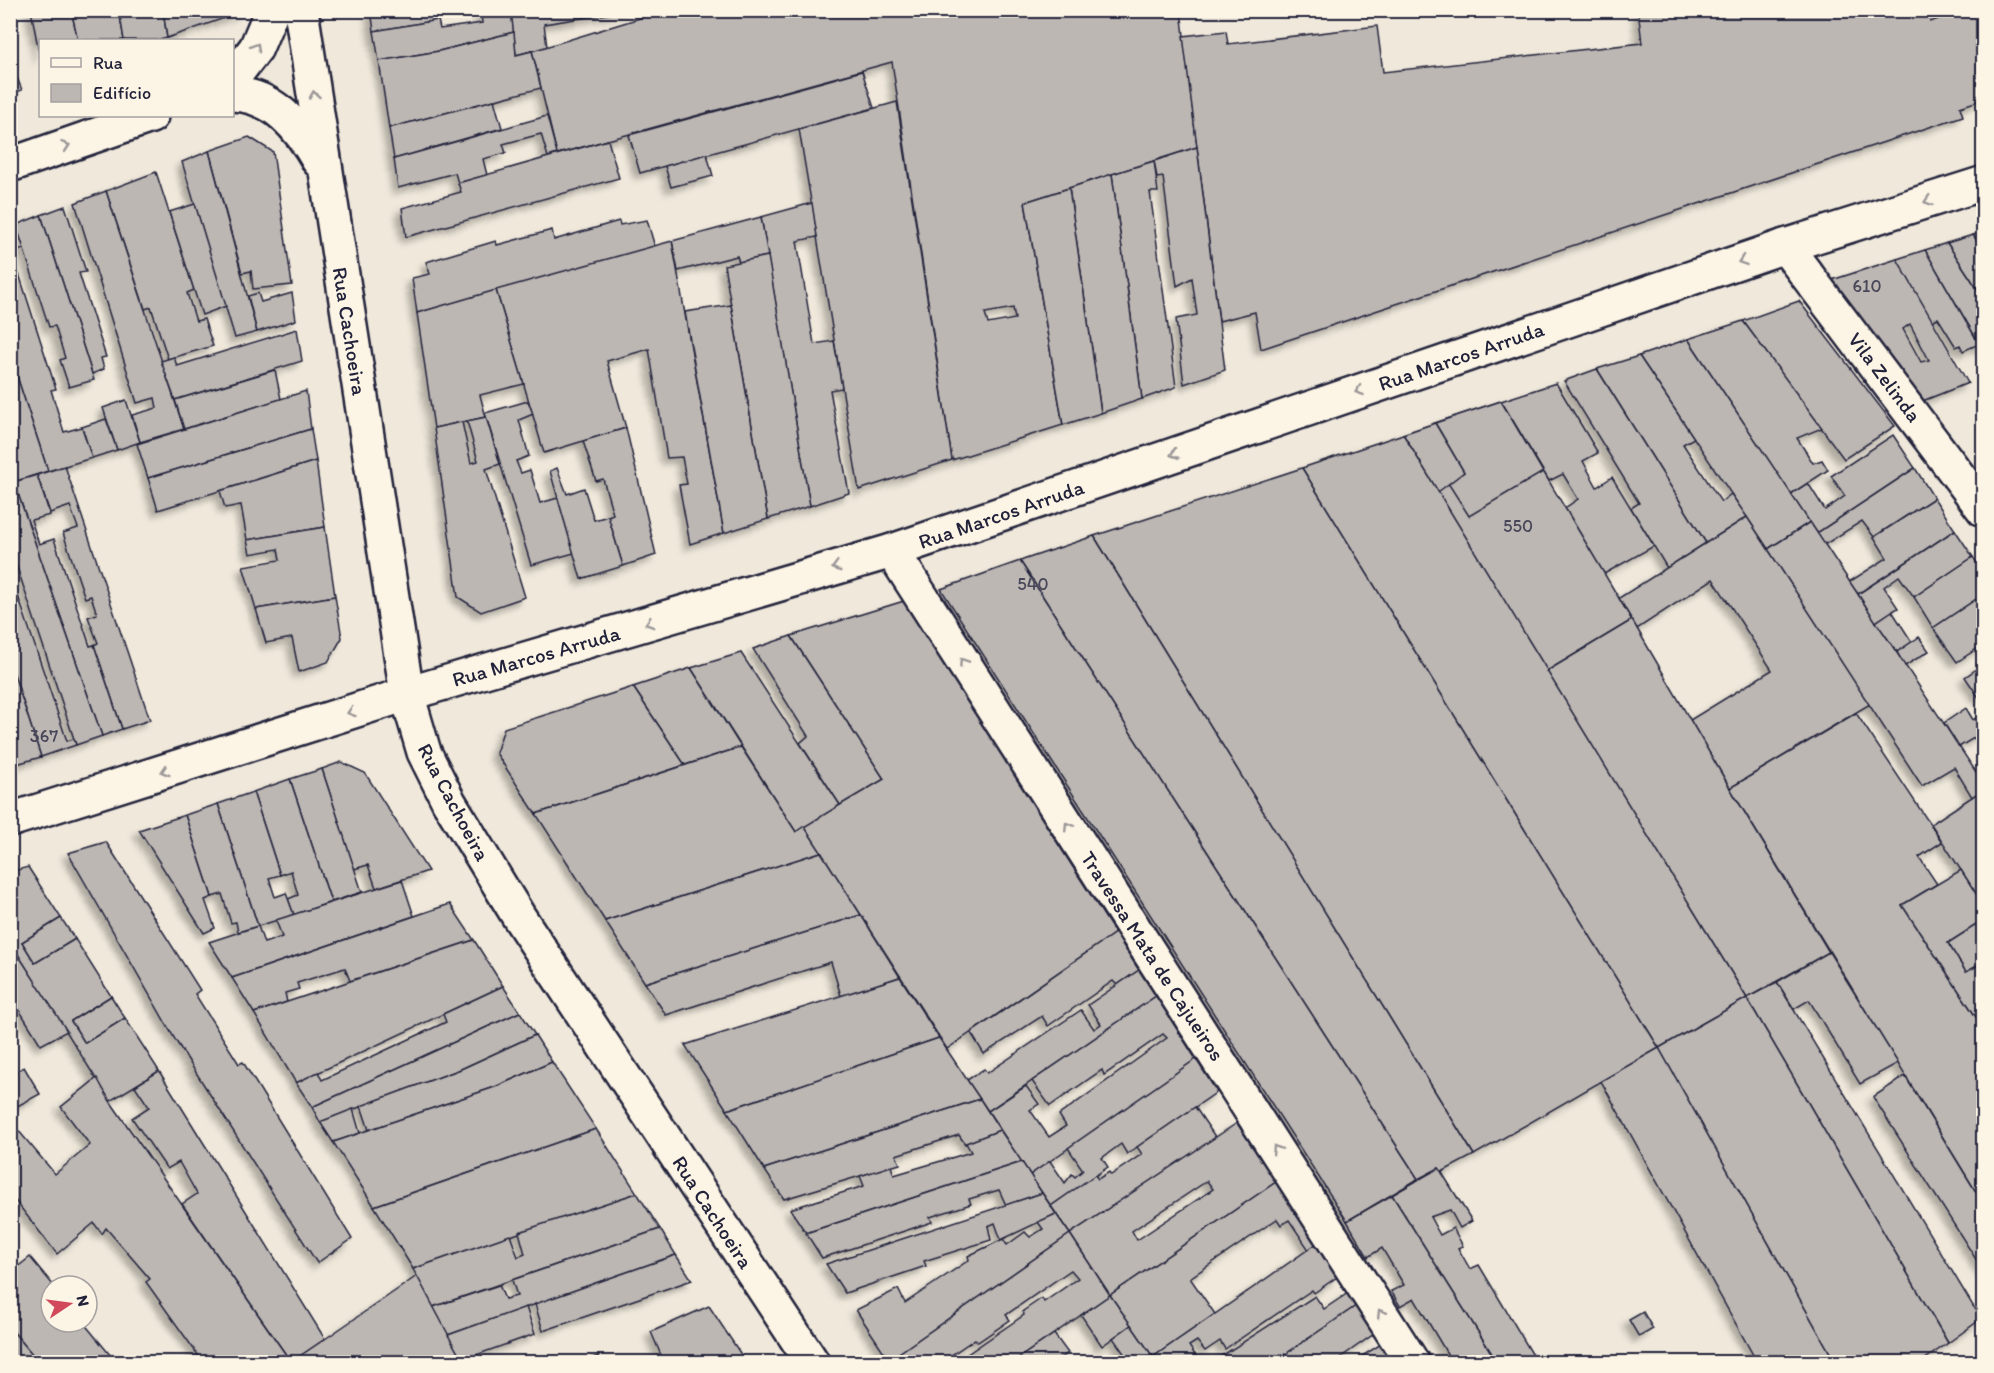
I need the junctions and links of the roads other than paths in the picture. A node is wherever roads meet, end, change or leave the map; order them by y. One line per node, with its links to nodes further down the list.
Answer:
1 (272, 10): 3 (street, one-way to 1)
2 (300, 10): 7 (street, Rua Cachoeira, one-way to 2)
3 (234, 76)
4 (234, 94): 7 (street)
5 (148, 117): 6 (street, one-way to 5)
6 (10, 165)
7 (326, 174): 12 (street, Rua Cachoeira)
8 (1983, 183): 9 (street, Rua Marcos Arruda, one-way to 9)
9 (1785, 246): 10 (street, Vila Zelinda); 11 (street, Rua Marcos Arruda, one-way to 11)
10 (1983, 510)
11 (892, 551): 12 (street, Rua Marcos Arruda, one-way to 12); 15 (street, Travessa Mata de Cajueiros, one-way to 11)
12 (407, 694): 13 (street, Rua Marcos Arruda, one-way to 13); 14 (street, Rua Cachoeira)
13 (10, 820)
14 (812, 1362)
15 (1412, 1362)

